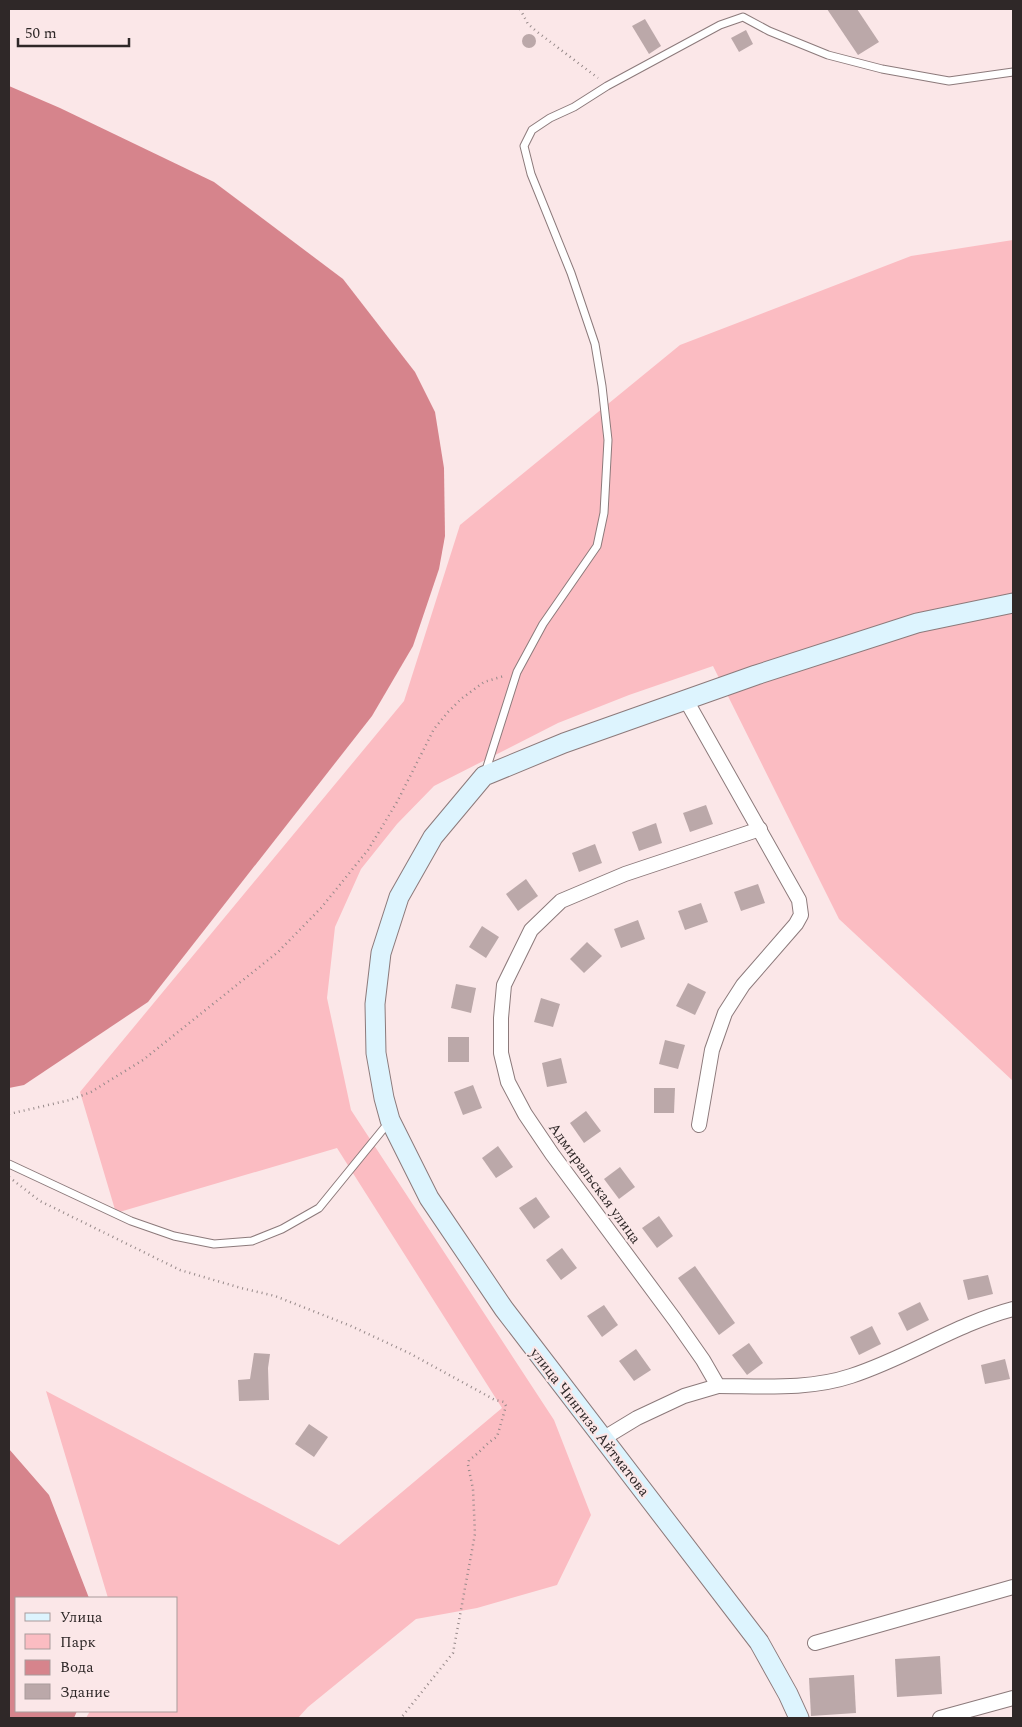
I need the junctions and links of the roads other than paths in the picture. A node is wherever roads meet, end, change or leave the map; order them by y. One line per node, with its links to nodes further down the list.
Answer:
1 (1013, 72): 4 (lane)
2 (1013, 604): 3 (street)
3 (686, 700): 4 (street); 5 (street)
4 (484, 776): 6 (street, улица Чингиза Айтматова)
5 (760, 829): 7 (street); 10 (street, Адмиральская улица)
6 (390, 1120): 8 (lane); 11 (street, улица Чингиза Айтматова)
7 (699, 1125)
8 (9, 1164)
9 (1013, 1309): 10 (street)
10 (718, 1386): 11 (street)
11 (604, 1438): 15 (street, улица Чингиза Айтматова)
12 (1013, 1586): 13 (street)
13 (815, 1642)
14 (1013, 1698): 16 (street)
15 (799, 1718)
16 (940, 1718)

